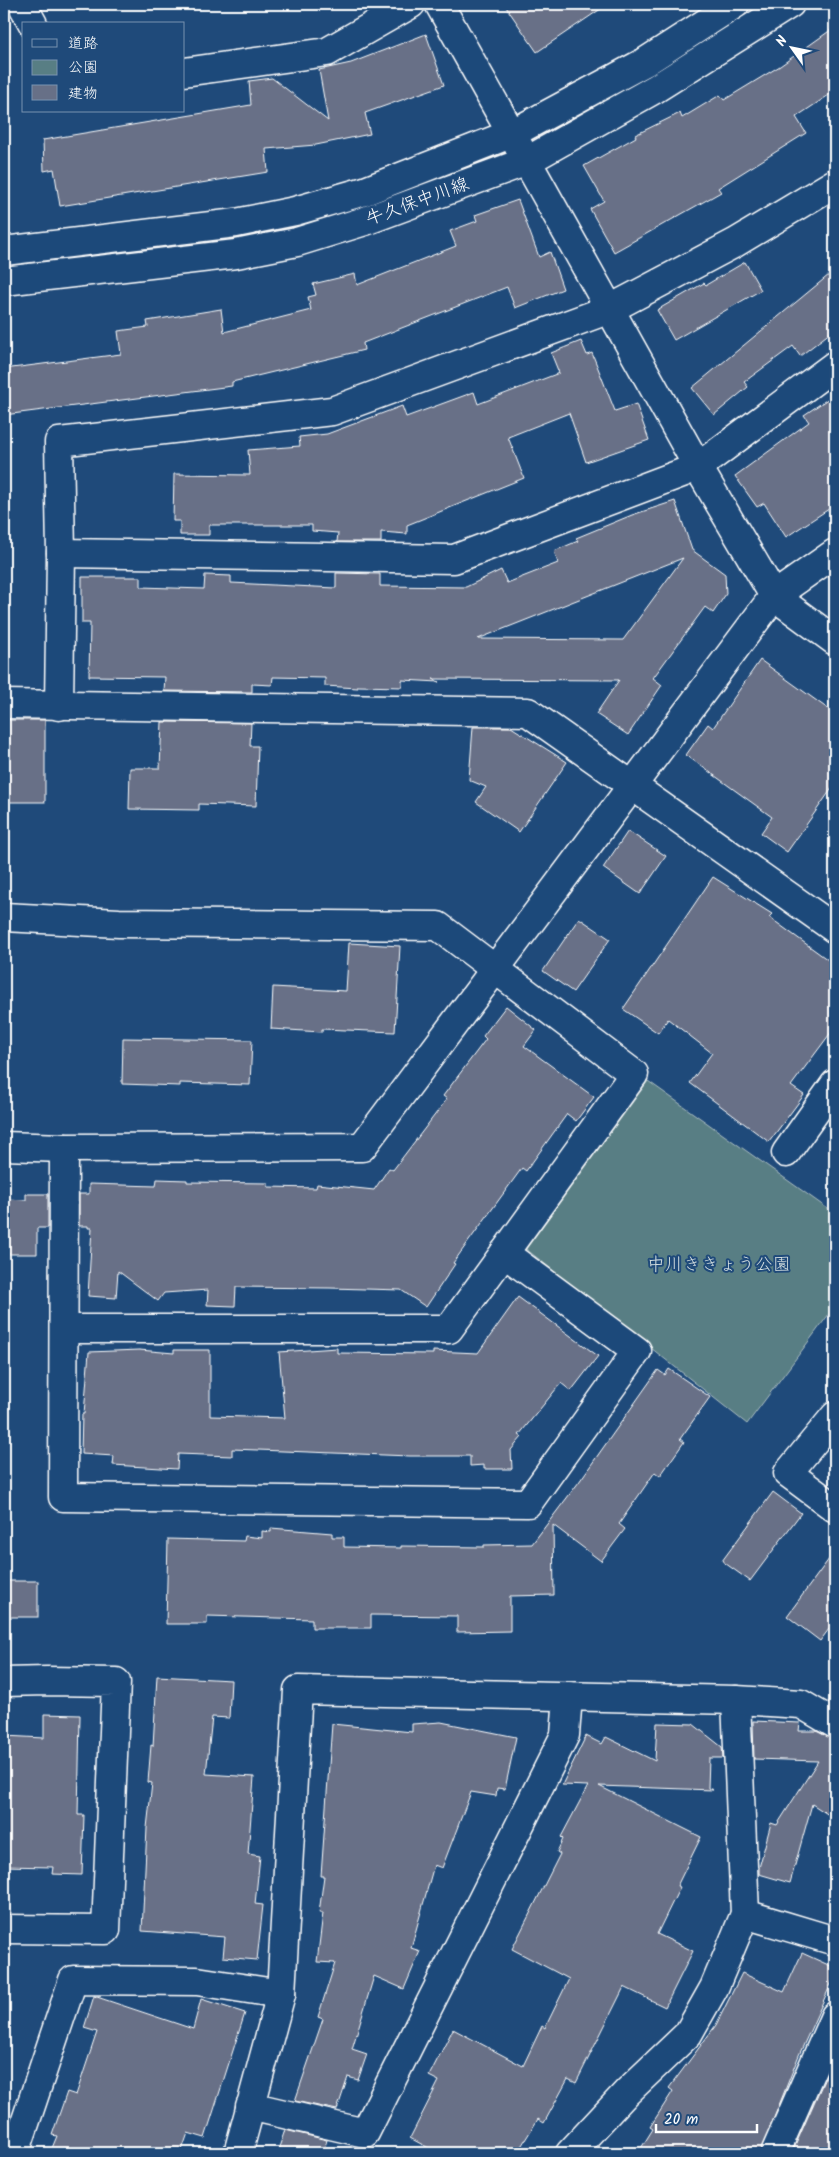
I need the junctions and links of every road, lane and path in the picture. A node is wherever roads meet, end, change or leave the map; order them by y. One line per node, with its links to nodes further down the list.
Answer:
1 (22, 4): 6 (street)
2 (411, 4): 7 (street)
3 (439, 4): 8 (street)
4 (735, 4): 8 (street, 牛久保中川線)
5 (790, 4): 9 (street, 牛久保中川線)
6 (32, 22)
7 (185, 72)
8 (513, 133): 9 (street); 11 (street, 牛久保中川線)
9 (527, 160): 12 (street, 牛久保中川線); 13 (street)
10 (835, 183): 13 (street)
11 (4, 251)
12 (4, 281)
13 (610, 309): 15 (street); 16 (street)
14 (835, 365): 15 (street)
15 (698, 467): 16 (street); 18 (street)
16 (61, 553): 21 (street)
17 (835, 553): 18 (street)
18 (774, 596): 19 (street); 22 (street)
19 (835, 641)
20 (4, 704): 21 (street)
21 (60, 706): 22 (street)
22 (632, 784): 24 (street); 25 (street)
23 (4, 917): 25 (street)
24 (835, 929)
25 (496, 968): 28 (street); 30 (street)
26 (835, 1084): 29 (street)
27 (4, 1146): 28 (street)
28 (64, 1148): 31 (street)
29 (786, 1152)
30 (504, 1253): 31 (street); 31 (street)
31 (64, 1329)
32 (835, 1416): 33 (street)
33 (835, 1508)
34 (4, 1682): 39 (street)
35 (568, 1696): 36 (street); 41 (street); 43 (street)
36 (736, 1700): 37 (street); 38 (street)
37 (835, 1724)
38 (745, 1914): 40 (street); 46 (street)
39 (4, 1929)
40 (835, 1941)
41 (281, 1994): 43 (street); 44 (street)
42 (835, 2016): 47 (street)
43 (250, 2106): 45 (street)
44 (16, 2153)
45 (238, 2153)
46 (570, 2153)
47 (774, 2153)

